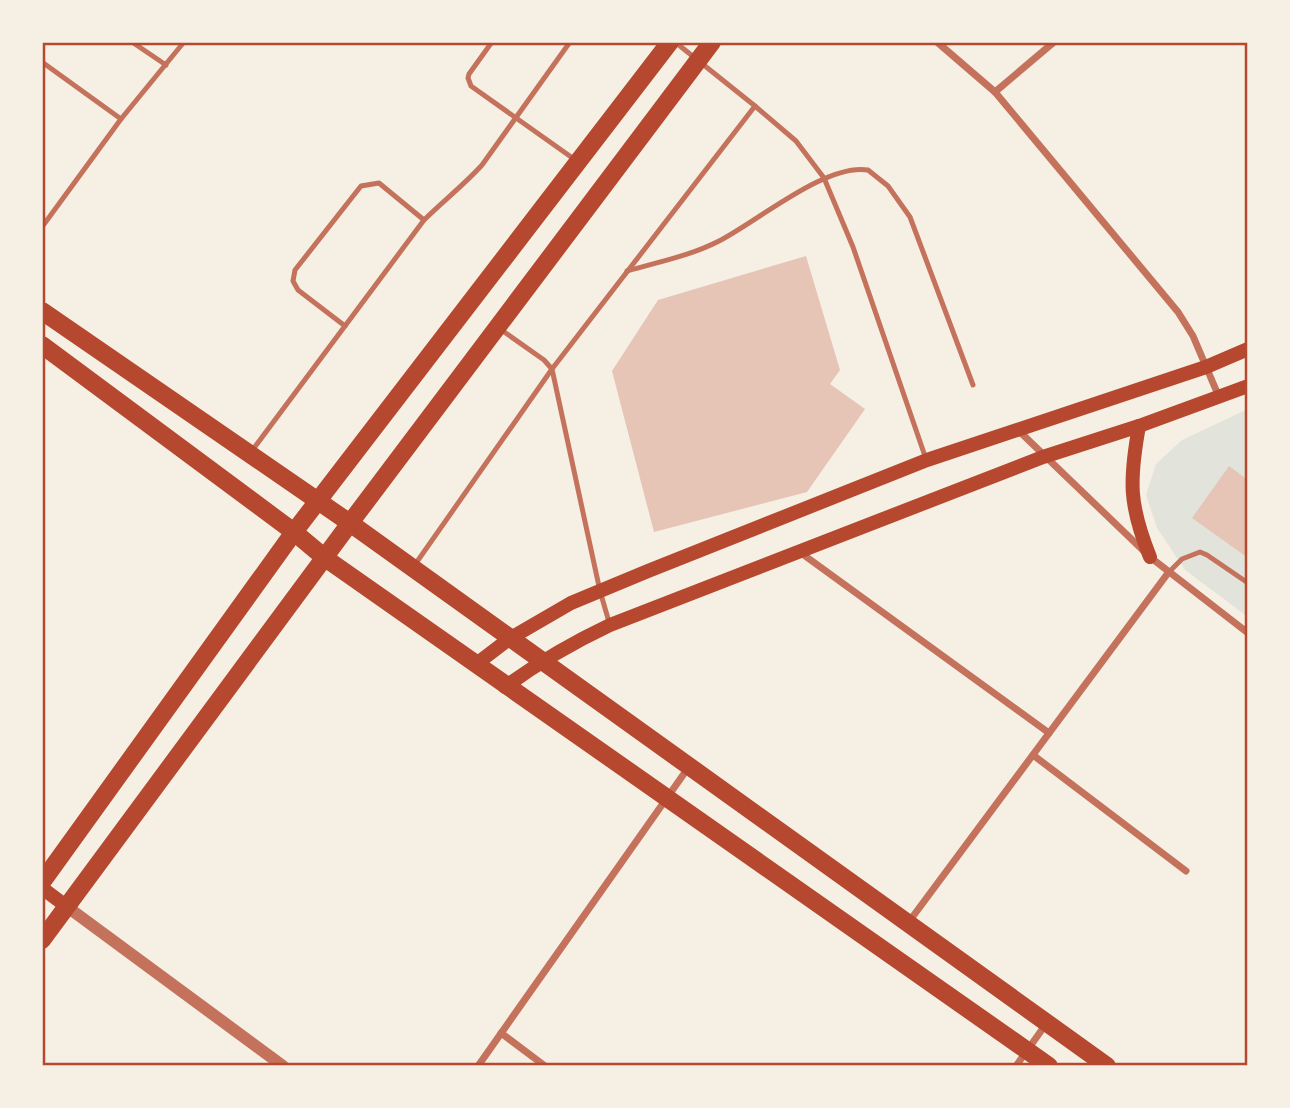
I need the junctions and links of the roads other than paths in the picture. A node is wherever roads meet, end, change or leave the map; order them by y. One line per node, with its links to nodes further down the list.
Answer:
1 (132, 42): 11 (lane)
2 (184, 42): 11 (lane)
3 (492, 42): 14 (lane)
4 (570, 42): 14 (lane)
5 (672, 42): 9 (lane); 16 (main road)
6 (712, 42): 9 (main road)
7 (937, 42): 12 (street)
8 (1054, 42): 12 (street)
9 (699, 60): 13 (lane); 23 (main road)
10 (42, 62): 15 (lane)
11 (166, 65): 15 (lane)
12 (995, 92): 26 (street)
13 (755, 106): 17 (lane); 20 (lane)
14 (517, 117): 16 (lane); 18 (lane)
15 (121, 119): 19 (lane)
16 (579, 162): 36 (main road)
17 (824, 178): 20 (lane); 28 (lane); 35 (lane)
18 (424, 220): 22 (lane); 22 (lane)
19 (42, 227)
20 (627, 271): 27 (lane)
21 (42, 312): 33 (main road)
22 (345, 326): 33 (lane)
23 (498, 328): 27 (lane); 37 (main road)
24 (42, 345): 38 (main road)
25 (1248, 349): 26 (main road)
26 (1206, 367): 30 (street); 32 (main road)
27 (552, 369): 42 (lane); 45 (lane)
28 (973, 385)
29 (1248, 386): 30 (main road)
30 (1219, 397): 31 (main road)
31 (1139, 426): 34 (main road); 40 (main road)
32 (1016, 429): 34 (street); 35 (main road)
33 (249, 454): 36 (main road)
34 (1043, 457): 39 (main road); 40 (street)
35 (927, 460): 45 (main road)
36 (319, 502): 37 (main road); 38 (main road)
37 (350, 523): 41 (main road); 42 (main road)
38 (294, 532): 41 (main road); 57 (main road)
39 (801, 553): 46 (main road); 52 (street)
40 (1150, 557): 43 (street)
41 (325, 558): 50 (main road); 59 (main road)
42 (412, 568): 48 (main road)
43 (1168, 573): 44 (lane); 47 (street); 52 (street)
44 (1248, 583)
45 (600, 591): 46 (lane); 48 (main road)
46 (610, 625): 49 (main road)
47 (1248, 633)
48 (509, 639): 49 (main road); 50 (main road)
49 (540, 661): 51 (main road); 54 (main road)
50 (475, 665): 51 (main road)
51 (505, 687): 55 (main road)
52 (1049, 733): 53 (street)
53 (1033, 755): 56 (street); 60 (street)
54 (689, 768): 55 (street); 60 (main road)
55 (667, 799): 63 (street); 64 (main road)
56 (1186, 871)
57 (42, 882)
58 (42, 888): 59 (main road)
59 (66, 906): 61 (main road); 65 (street)
60 (908, 924): 62 (main road)
61 (42, 940)
62 (1046, 1023): 64 (street); 70 (main road)
63 (501, 1034): 66 (street); 67 (street)
64 (1027, 1050): 68 (street); 69 (main road)
65 (283, 1066)
66 (478, 1066)
67 (545, 1066)
68 (1016, 1066)
69 (1049, 1066)
70 (1107, 1066)

